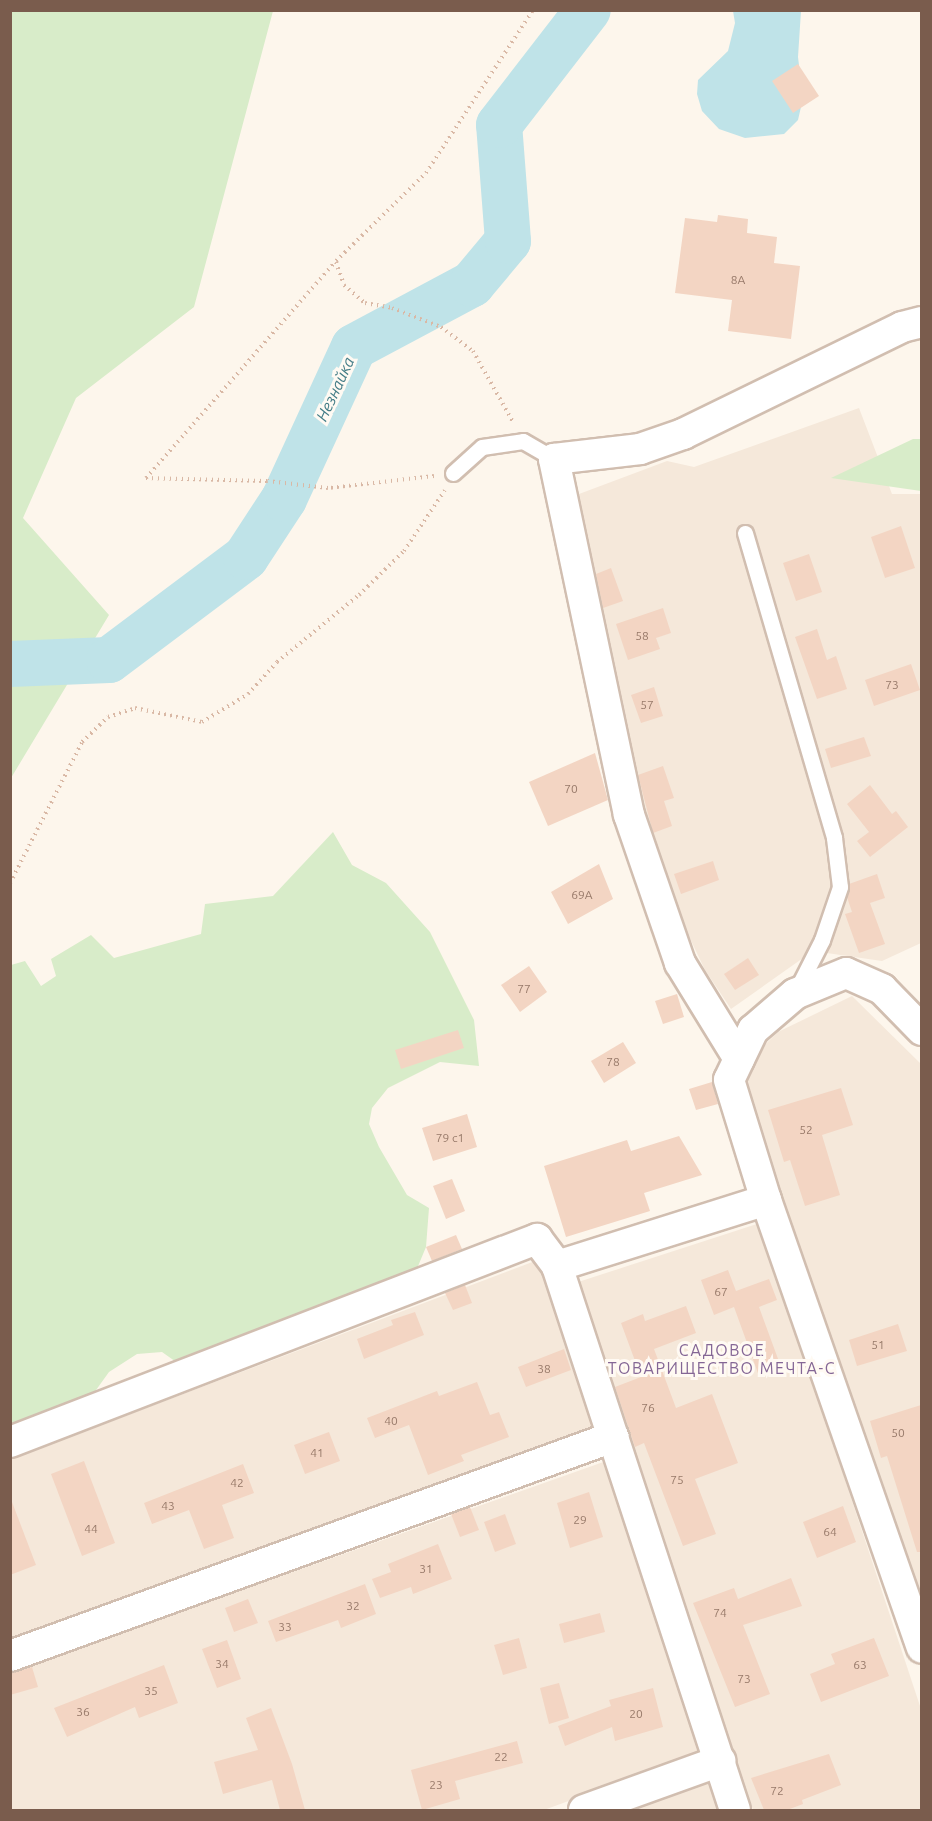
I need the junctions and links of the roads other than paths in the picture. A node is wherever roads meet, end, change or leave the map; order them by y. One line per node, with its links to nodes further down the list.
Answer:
1 (921, 322): 2 (street)
2 (554, 459): 3 (lane); 7 (street)
3 (453, 474)
4 (745, 533): 5 (lane)
5 (795, 994): 6 (street); 7 (street)
6 (921, 1030)
7 (739, 1059): 8 (street)
8 (766, 1200): 9 (street); 12 (street)
9 (558, 1266): 10 (street); 11 (street)
10 (613, 1437): 13 (street); 14 (street)
11 (10, 1442)
12 (921, 1648)
13 (10, 1656)
14 (720, 1761): 15 (street); 16 (street)
15 (584, 1810)
16 (735, 1810)

